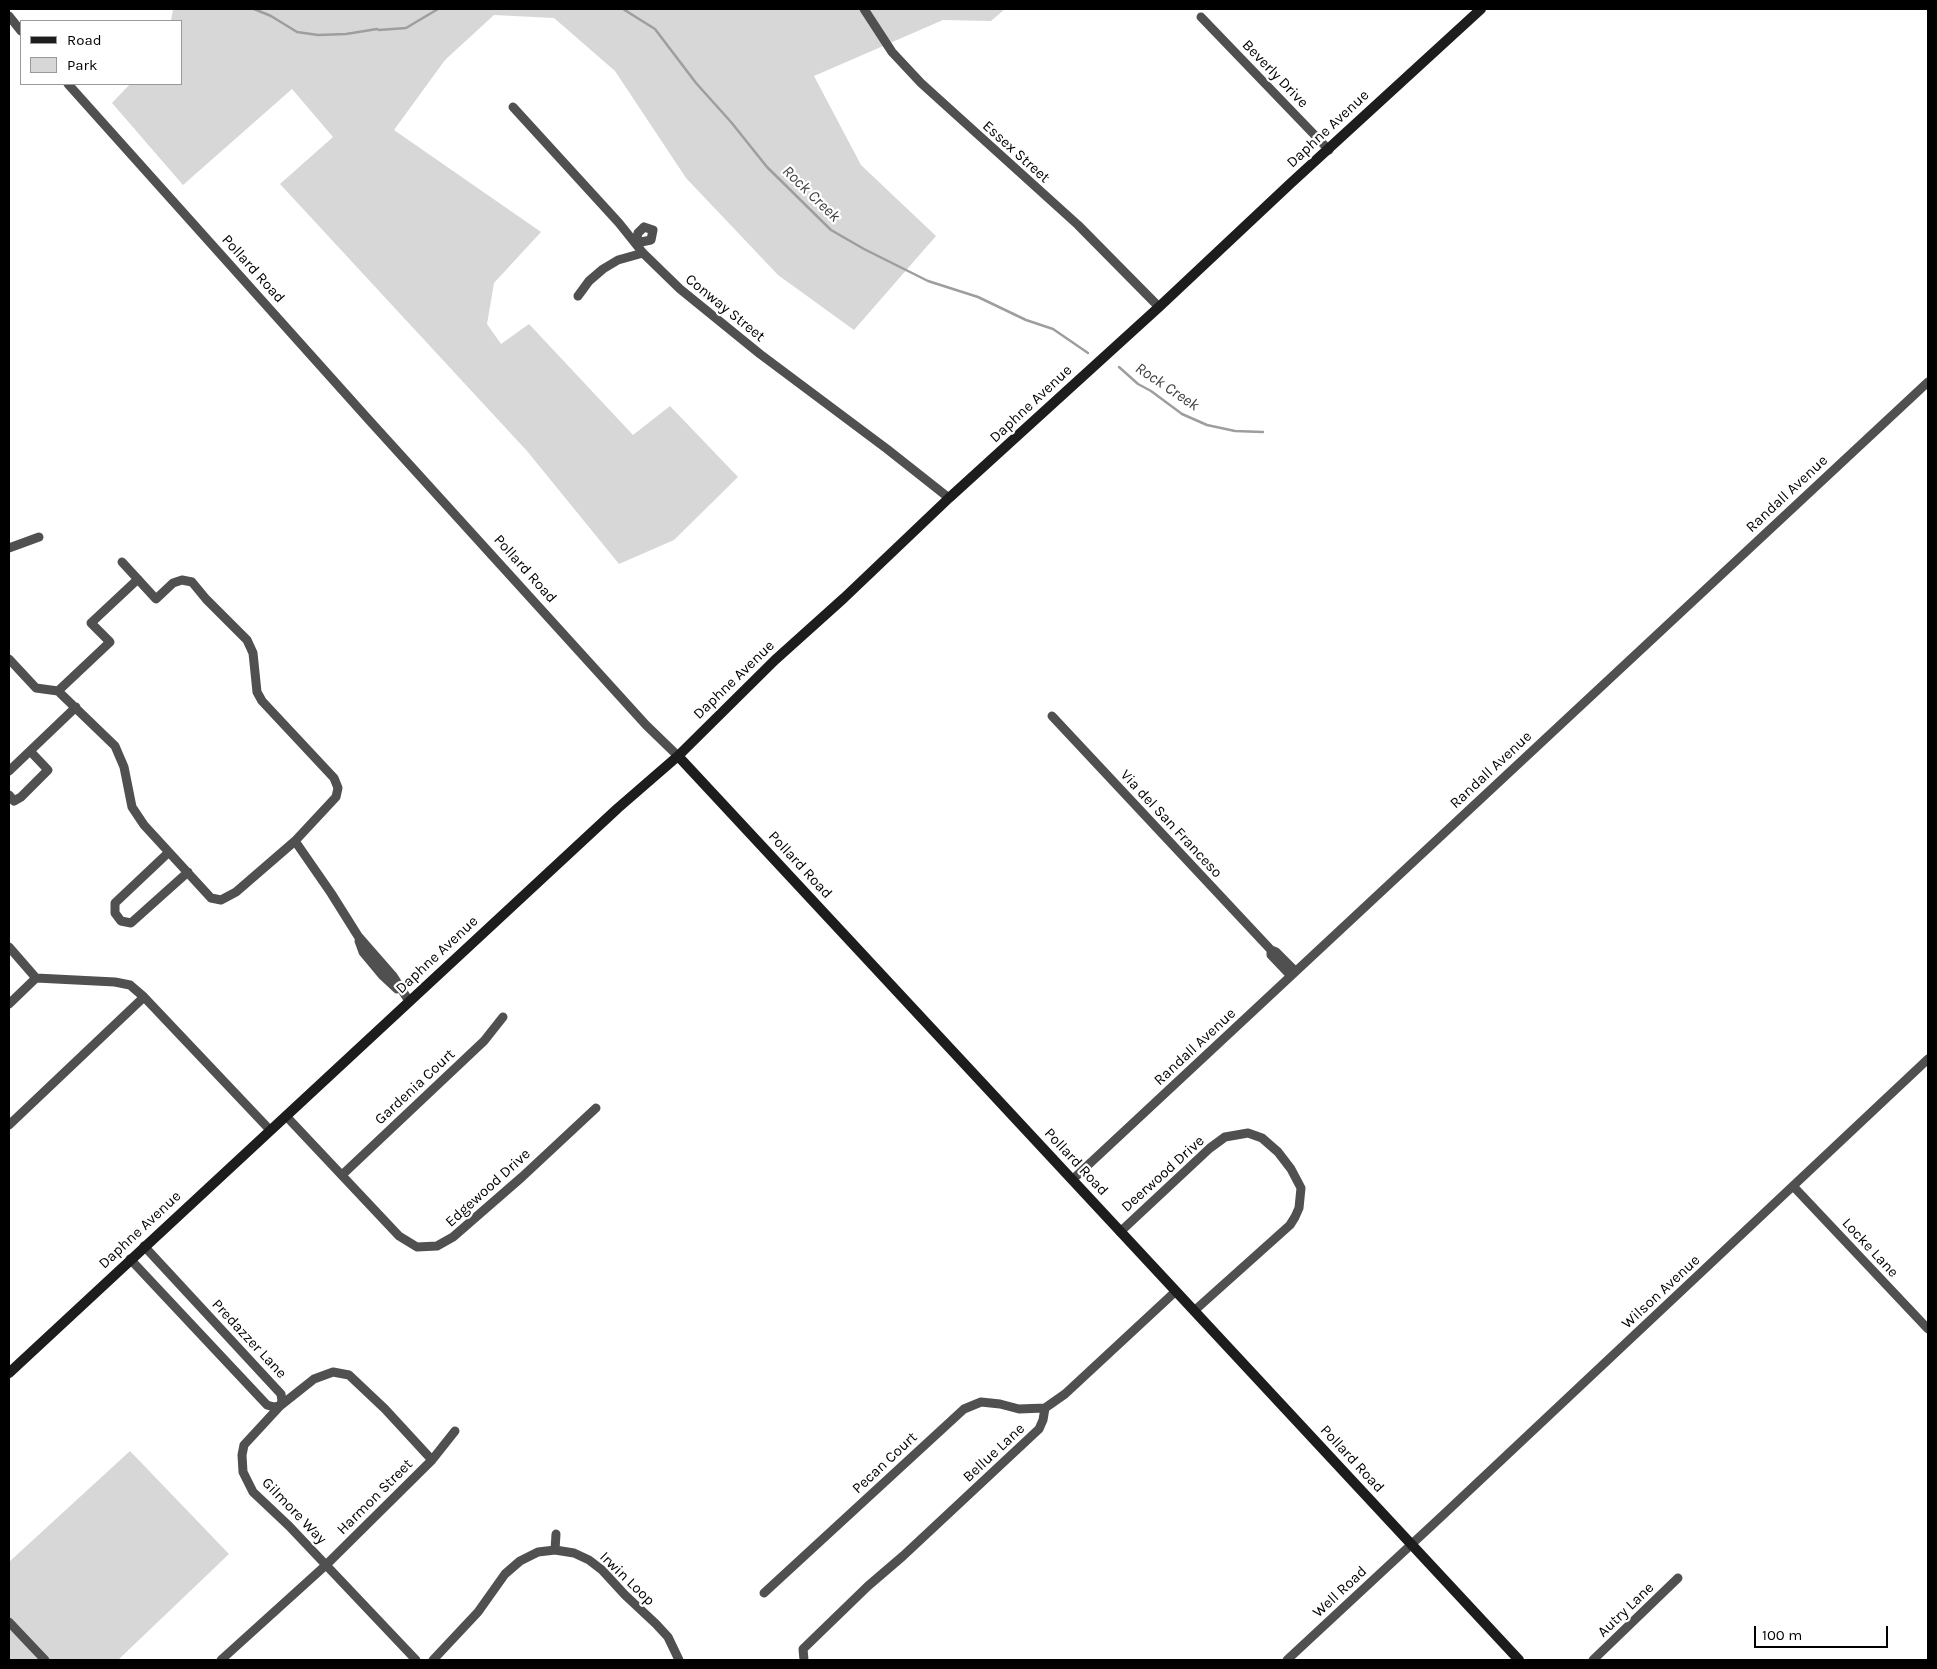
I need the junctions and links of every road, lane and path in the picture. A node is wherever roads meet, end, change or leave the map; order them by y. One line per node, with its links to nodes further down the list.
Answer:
1 (864, 9): 11 (street, Essex Street)
2 (1481, 9): 8 (street, Daphne Avenue)
3 (9, 16): 5 (street)
4 (1201, 16): 8 (street, Beverly Drive)
5 (20, 30)
6 (69, 85): 23 (street, Pollard Road)
7 (513, 107): 9 (street, Conway Street)
8 (1329, 150): 11 (street, Daphne Avenue)
9 (643, 253): 10 (street); 13 (street, Conway Street)
10 (578, 296)
11 (1159, 307): 13 (street, Daphne Avenue)
12 (1928, 382): 30 (street, Randall Avenue)
13 (949, 498): 23 (street, Daphne Avenue)
14 (39, 538): 15 (street)
15 (9, 548)
16 (122, 562): 17 (street)
17 (138, 579): 19 (street); 26 (street)
18 (10, 664): 19 (street)
19 (58, 690): 20 (street)
20 (76, 707): 22 (street); 27 (street)
21 (1052, 716): 30 (street, Via del San Franceso)
22 (30, 751): 24 (street); 25 (street)
23 (678, 756): 33 (street, Daphne Avenue); 42 (street, Pollard Road)
24 (9, 771)
25 (9, 796)
26 (295, 841): 28 (street); 33 (street)
27 (169, 852): 28 (street); 28 (street)
28 (188, 872)
29 (9, 947): 31 (street)
30 (1292, 973): 42 (street, Randall Avenue)
31 (36, 978): 32 (street); 34 (street)
32 (144, 997): 39 (street); 40 (street)
33 (409, 1001): 38 (street, Daphne Avenue)
34 (9, 1004)
35 (503, 1017): 41 (street, Gardenia Court)
36 (1928, 1059): 43 (street, Wilson Avenue)
37 (596, 1108): 41 (street, Edgewood Drive)
38 (286, 1116): 40 (street, Daphne Avenue); 41 (street, Edgewood Drive)
39 (9, 1125)
40 (270, 1130): 45 (street, Daphne Avenue)
41 (342, 1175)
42 (1072, 1180): 44 (street, Pollard Road)
43 (1793, 1186): 51 (street, Locke Lane); 58 (street, Wilson Avenue)
44 (1120, 1232): 47 (street, Pollard Road); 49 (street, Deerwood Drive)
45 (144, 1246): 46 (street, Daphne Avenue); 48 (street, Predazzer Lane)
46 (130, 1259): 50 (street, Predazzer Lane); 52 (street, Daphne Avenue)
47 (1176, 1291): 49 (street, Pollard Road); 54 (street)
48 (204, 1310): 50 (street); 53 (street, Predazzer Lane)
49 (1194, 1311): 58 (street, Pollard Road)
50 (191, 1322): 53 (street, Predazzer Lane)
51 (1928, 1329)
52 (9, 1373)
53 (280, 1406): 56 (street, Gilmore Way); 60 (street, Gilmore Way)
54 (1045, 1408): 62 (street, Pecan Court); 69 (street, Bellue Lane)
55 (455, 1431): 56 (street, Harmon Street)
56 (432, 1460): 60 (street, Harmon Street)
57 (556, 1534): 59 (street)
58 (1411, 1544): 70 (street, Well Road); 71 (street, Pollard Road)
59 (555, 1550): 67 (street, Irwin Loop); 68 (street, Irwin Loop)
60 (326, 1565): 65 (street, Harmon Street); 66 (street, Gilmore Way)
61 (1678, 1578): 72 (street, Autry Lane)
62 (764, 1593)
63 (9, 1622): 64 (street)
64 (45, 1660)
65 (221, 1660)
66 (416, 1660)
67 (433, 1660)
68 (679, 1660)
69 (804, 1660)
70 (1287, 1660)
71 (1519, 1660)
72 (1593, 1660)

